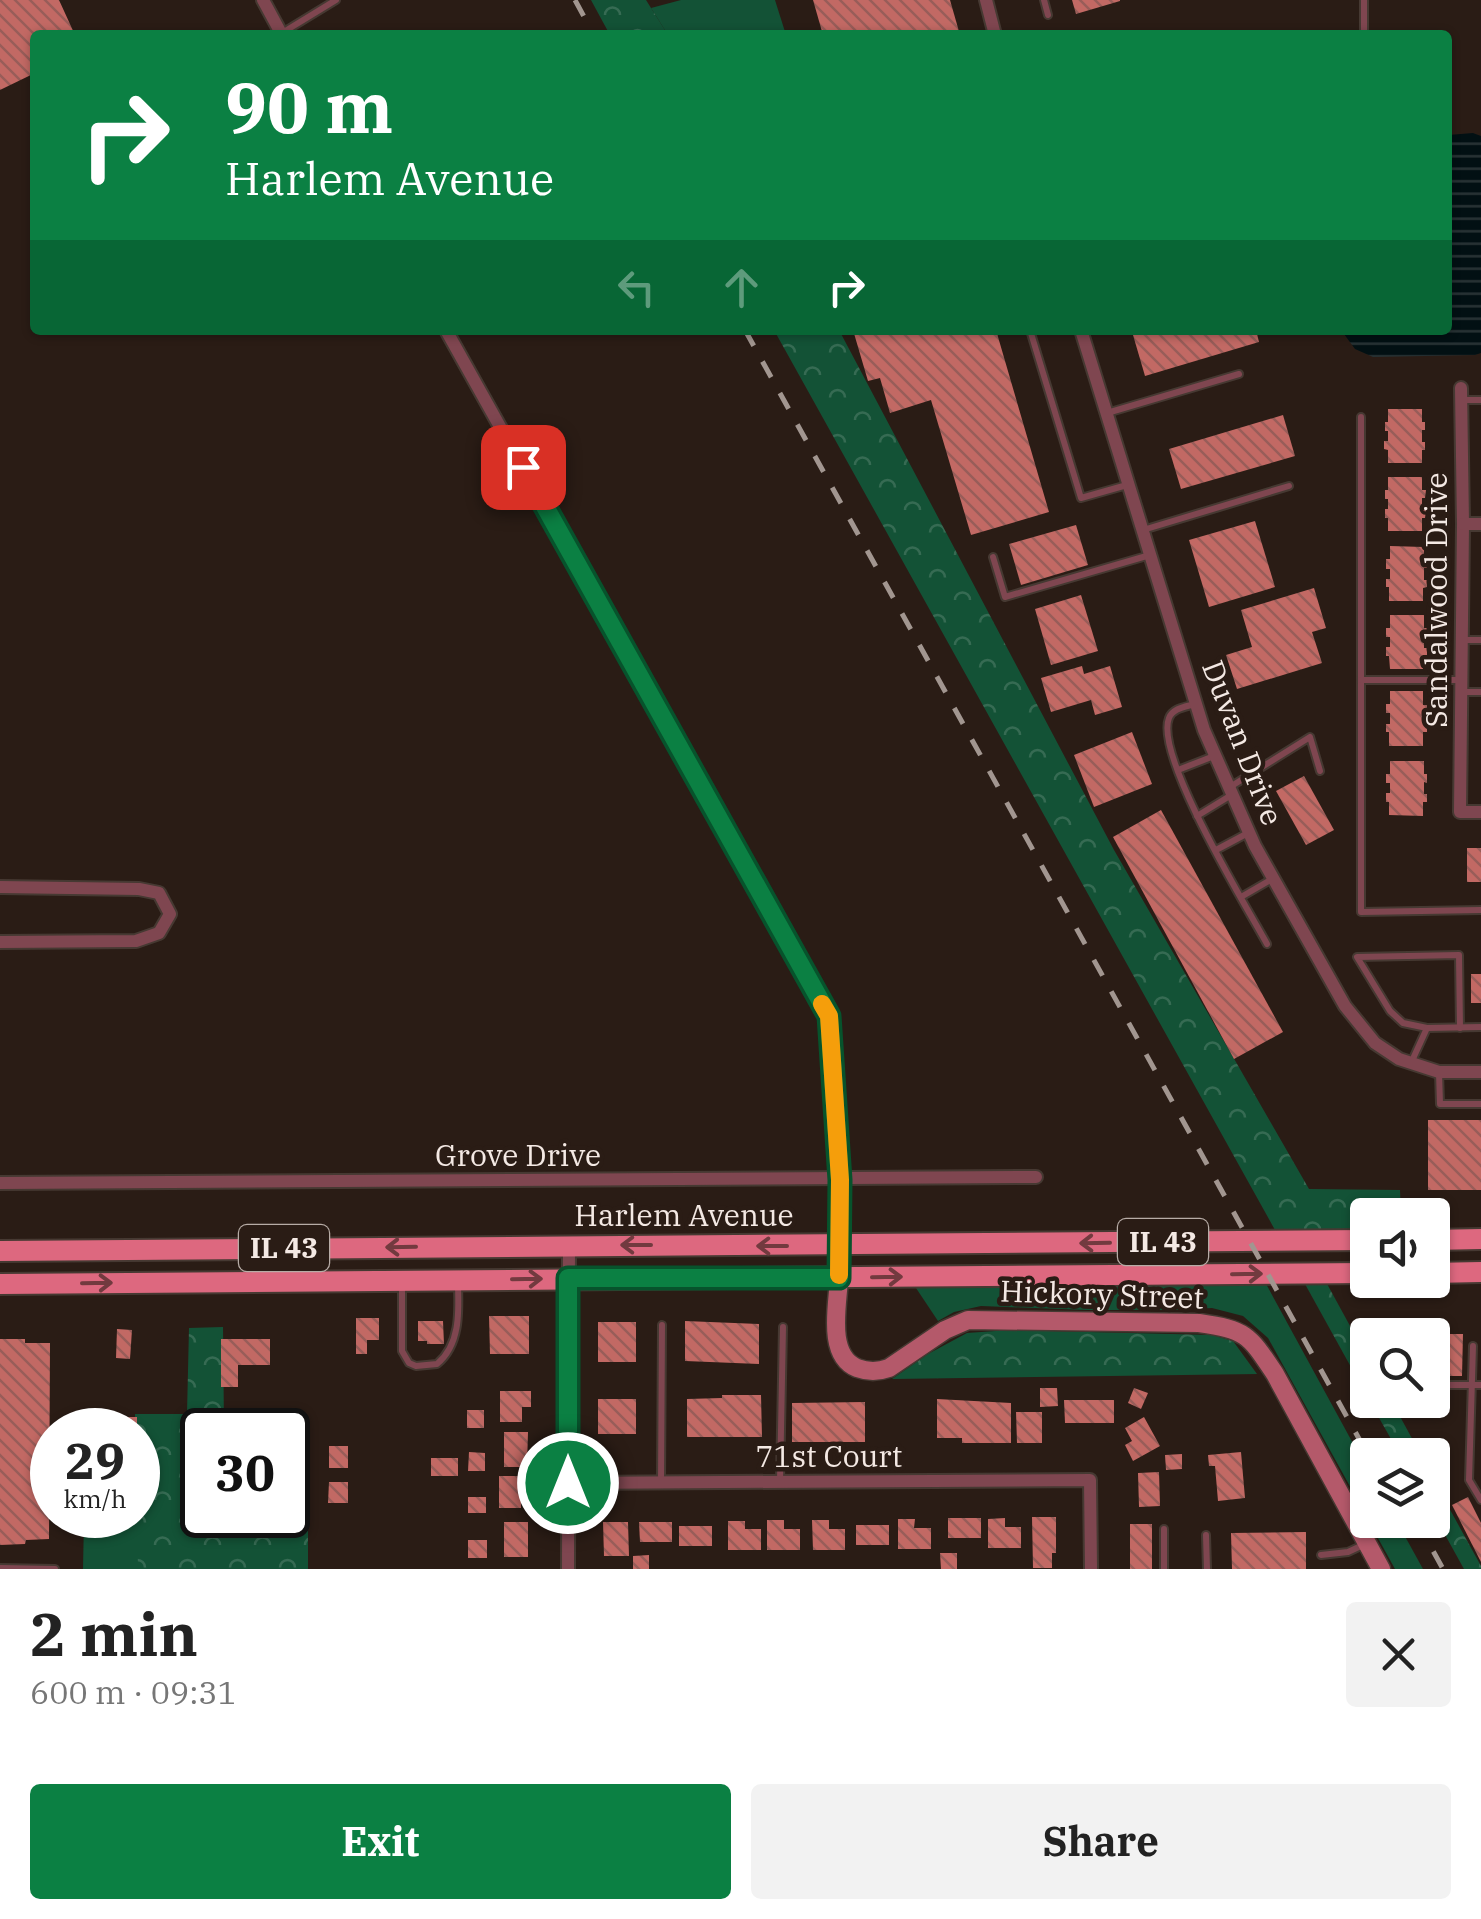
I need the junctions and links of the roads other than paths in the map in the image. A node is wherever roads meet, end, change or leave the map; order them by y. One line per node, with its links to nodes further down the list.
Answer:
1 (264, 0): 7 (street)
2 (336, 0): 8 (lane)
3 (986, 0): 9 (street)
4 (1044, 0): 6 (lane)
5 (1364, 0): 10 (lane)
6 (1048, 15)
7 (280, 30)
8 (288, 30)
9 (994, 30)
10 (1364, 30)
11 (449, 335): 54 (street)
12 (1032, 335): 19 (lane)
13 (1083, 335): 17 (street, Duvan Drive)
14 (1239, 374): 17 (lane)
15 (1462, 394): 16 (lane); 21 (street, Sandalwood Drive)
16 (1481, 400)
17 (1106, 413): 19 (street, Duvan Drive)
18 (1361, 417): 28 (lane)
19 (1128, 485): 23 (street, Duvan Drive)
20 (1288, 486): 23 (lane)
21 (1463, 524): 22 (street); 26 (street, Sandalwood Drive)
22 (1481, 524)
23 (1142, 530): 24 (street, Duvan Drive)
24 (1150, 555): 25 (lane); 31 (street, Duvan Drive)
25 (992, 556)
26 (1462, 640): 27 (lane); 29 (street, Sandalwood Drive)
27 (1481, 640)
28 (1361, 680): 29 (lane); 43 (lane)
29 (1462, 686): 30 (lane); 36 (street, Sandalwood Drive)
30 (1481, 692)
31 (1196, 704): 32 (street, Duvan Drive); 33 (lane)
32 (1215, 756): 33 (lane); 35 (street, Duvan Drive)
33 (1178, 770): 37 (lane)
34 (1320, 770): 35 (lane)
35 (1231, 791): 37 (lane); 38 (street, Duvan Drive)
36 (1481, 812)
37 (1197, 816): 39 (lane)
38 (1249, 833): 39 (lane); 40 (street, Duvan Drive)
39 (1216, 850): 42 (lane)
40 (1273, 878): 42 (lane); 49 (street, Duvan Drive)
41 (0, 887): 44 (street)
42 (1241, 897): 45 (lane)
43 (1481, 910)
44 (0, 942)
45 (1267, 944)
46 (1481, 1027): 48 (lane)
47 (1427, 1028): 48 (lane); 48 (lane); 49 (lane)
48 (1460, 1028)
49 (1411, 1063): 50 (street, Duvan Drive)
50 (1439, 1072): 51 (street, Duvan Drive); 52 (lane)
51 (1481, 1072)
52 (1481, 1104)
53 (1036, 1177): 54 (street, Grove Drive)
54 (840, 1180): 55 (street, Grove Drive); 60 (street)
55 (0, 1183)
56 (1481, 1239): 58 (main road)
57 (1350, 1240): 60 (main road, Harlem Avenue / IL 43, one-way to 60)
58 (1450, 1240)
59 (569, 1245): 60 (main road, Harlem Avenue / IL 43, one-way to 59); 61 (main road, Harlem Avenue / IL 43, one-way to 61); 66 (street)
60 (839, 1246): 67 (street)
61 (298, 1248): 62 (main road, Harlem Avenue / IL 43); 70 (main road)
62 (0, 1251)
63 (1450, 1272): 64 (main road)
64 (1481, 1272)
65 (1350, 1273): 67 (main road, Harlem Avenue / IL 43, one-way to 65)
66 (568, 1278): 67 (main road, Harlem Avenue / IL 43); 69 (main road, Harlem Avenue / IL 43, one-way to 66); 81 (street)
67 (839, 1278): 86 (street, Hickory Street)
68 (402, 1280): 69 (main road, Harlem Avenue / IL 43); 69 (lane); 70 (main road, Harlem Avenue / IL 43)
69 (458, 1280)
70 (299, 1281): 71 (main road, Harlem Avenue / IL 43, one-way to 70)
71 (0, 1284)
72 (662, 1326): 82 (lane)
73 (782, 1328): 80 (lane)
74 (1473, 1346): 76 (lane)
75 (1450, 1385): 76 (lane)
76 (1472, 1385): 77 (lane); 78 (lane)
77 (1481, 1386)
78 (1469, 1480): 79 (lane); 83 (lane)
79 (1481, 1480)
80 (780, 1482): 82 (street, 71st Court); 91 (street, 71st Court)
81 (568, 1483): 82 (street, 71st Court); 90 (street)
82 (661, 1483)
83 (1481, 1500)
84 (1164, 1530): 92 (lane)
85 (1206, 1535): 93 (lane)
86 (1367, 1544): 87 (lane); 94 (street, Hickory Street)
87 (1321, 1556)
88 (0, 1568): 89 (lane)
89 (55, 1569)
90 (568, 1569)
91 (1092, 1569)
92 (1164, 1569)
93 (1207, 1569)
94 (1381, 1569)

